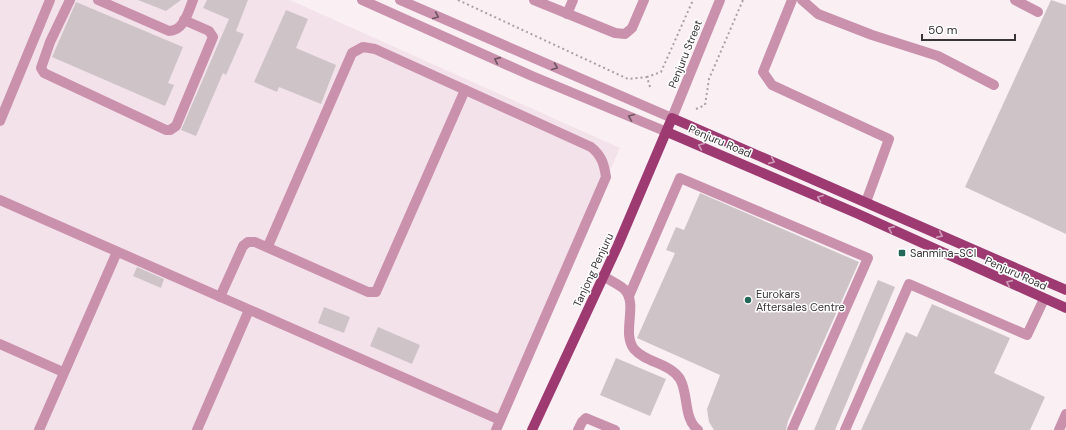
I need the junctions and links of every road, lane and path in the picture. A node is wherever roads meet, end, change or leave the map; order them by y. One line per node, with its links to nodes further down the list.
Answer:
1 (50, 0): 26 (street)
2 (70, 0): 19 (street)
3 (98, 0): 19 (street)
4 (193, 0): 19 (street)
5 (362, 0): 27 (street, Penjuru Road, one-way to 5)
6 (400, 0): 25 (street, Penjuru Road, one-way to 25)
7 (458, 0): 20 (path)
8 (534, 0): 18 (street)
9 (573, 0): 18 (street)
10 (644, 0): 18 (street)
11 (693, 0): 20 (path)
12 (720, 0): 25 (street, Penjuru Street)
13 (743, 0): 24 (path)
14 (792, 0): 29 (street)
15 (802, 0): 21 (street)
16 (1015, 0): 17 (street)
17 (1038, 12)
18 (567, 14)
19 (184, 20)
20 (647, 77): 22 (path)
21 (994, 85)
22 (650, 87)
23 (465, 90): 30 (street); 30 (street); 42 (street)
24 (696, 109)
25 (672, 118): 27 (main road, Tanjong Penjuru); 29 (main road, Penjuru Road, one-way to 29)
26 (0, 121)
27 (667, 132): 32 (main road, Tanjong Penjuru); 36 (main road, Penjuru Road, one-way to 27)
28 (0, 200): 31 (street)
29 (866, 202): 33 (main road, Penjuru Road, one-way to 33)
30 (268, 246): 35 (street)
31 (117, 252): 35 (street); 40 (street)
32 (603, 276): 34 (street); 46 (main road, Tanjong Penjuru)
33 (1066, 290)
34 (629, 296): 49 (street); 50 (street)
35 (220, 297): 38 (street)
36 (1044, 299): 37 (main road, Penjuru Road); 51 (street)
37 (1066, 308)
38 (249, 310): 42 (street); 44 (street)
39 (0, 344): 40 (street)
40 (63, 372): 43 (street)
41 (1066, 414): 52 (street)
42 (500, 420): 45 (street)
43 (39, 430)
44 (197, 430)
45 (496, 430)
46 (532, 430)
47 (578, 430): 48 (street)
48 (615, 430)
49 (698, 430)
50 (792, 430)
51 (846, 430)
52 (1059, 430)

